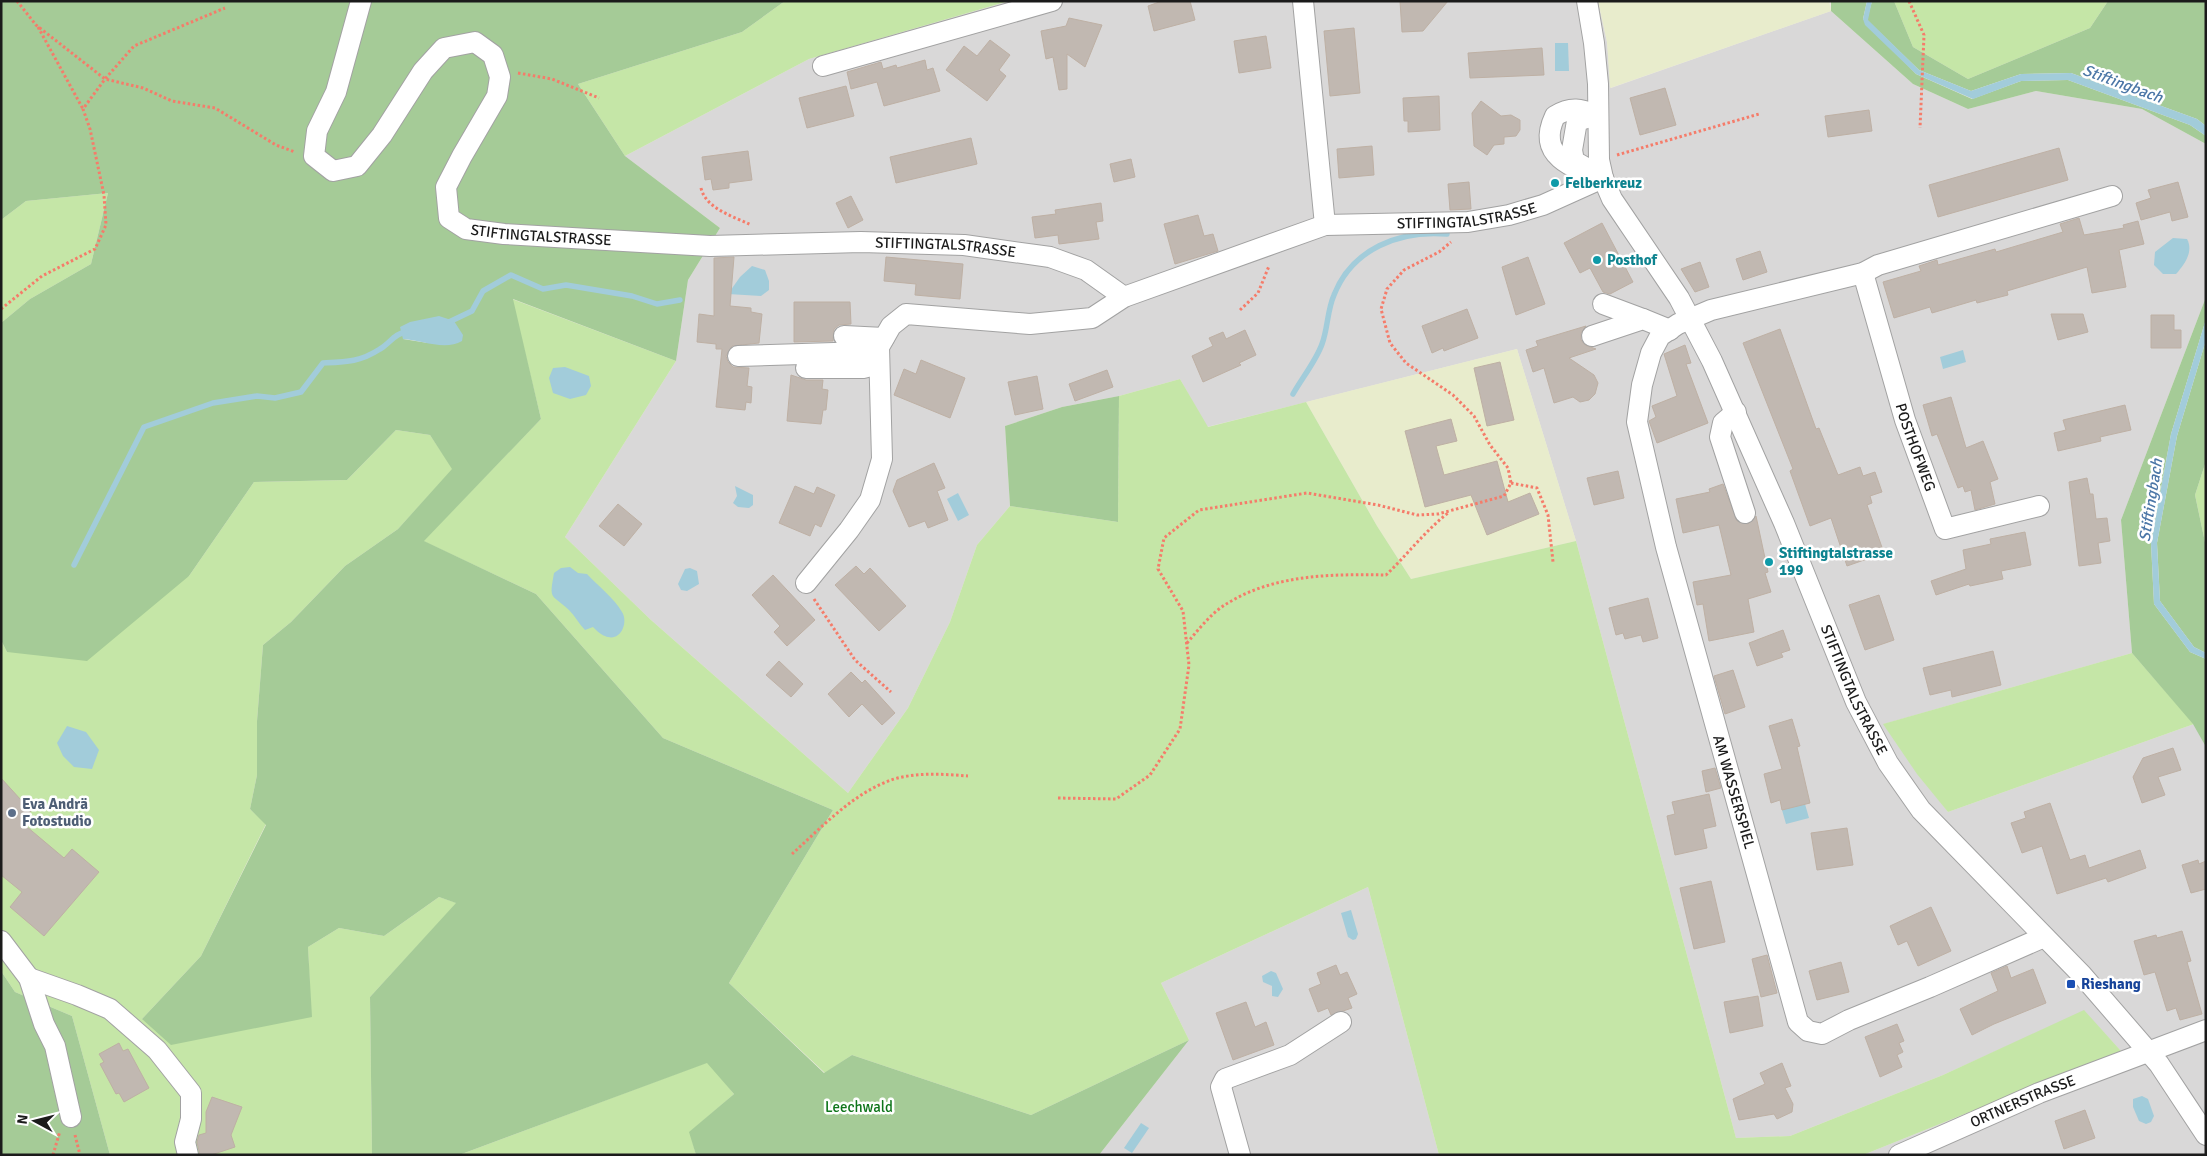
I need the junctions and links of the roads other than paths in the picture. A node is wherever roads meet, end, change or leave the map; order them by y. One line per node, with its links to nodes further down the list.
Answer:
1 (361, 1): 11 (street, STIFTINGTALSTRASSE)
2 (1052, 1): 5 (street)
3 (1303, 1): 9 (street)
4 (1587, 1): 6 (street, STIFTINGTALSTRASSE)
5 (823, 66)
6 (1598, 115): 7 (street, STIFTINGTALSTRASSE); 7 (street)
7 (1601, 169): 9 (street, STIFTINGTALSTRASSE); 13 (street, STIFTINGTALSTRASSE)
8 (2112, 196): 10 (street)
9 (1325, 224): 11 (street, STIFTINGTALSTRASSE)
10 (1863, 273): 13 (street); 22 (street, POSTHOFWEG)
11 (1124, 297): 18 (street, STIFTINGTALSTRASSE)
12 (1603, 304): 14 (street)
13 (1691, 318): 15 (street, AM WASSERSPIEL); 21 (street, STIFTINGTALSTRASSE)
14 (1643, 319): 15 (street); 17 (street)
15 (1670, 330): 25 (street, AM WASSERSPIEL)
16 (844, 336): 18 (street)
17 (1592, 336)
18 (881, 349): 19 (street); 20 (street); 24 (street)
19 (738, 356)
20 (806, 368)
21 (1736, 412): 23 (street); 25 (street, STIFTINGTALSTRASSE)
22 (2039, 506)
23 (1745, 513)
24 (806, 583)
25 (2044, 937): 30 (street, STIFTINGTALSTRASSE)
26 (1, 941): 27 (street)
27 (28, 978): 31 (street); 33 (street)
28 (1341, 1022): 34 (street)
29 (2206, 1030): 30 (street)
30 (2147, 1051): 32 (street, STIFTINGTALSTRASSE); 35 (street, ORTNERSTRASSE)
31 (71, 1118)
32 (2206, 1135)
33 (188, 1155)
34 (1240, 1155)
35 (1900, 1155)

